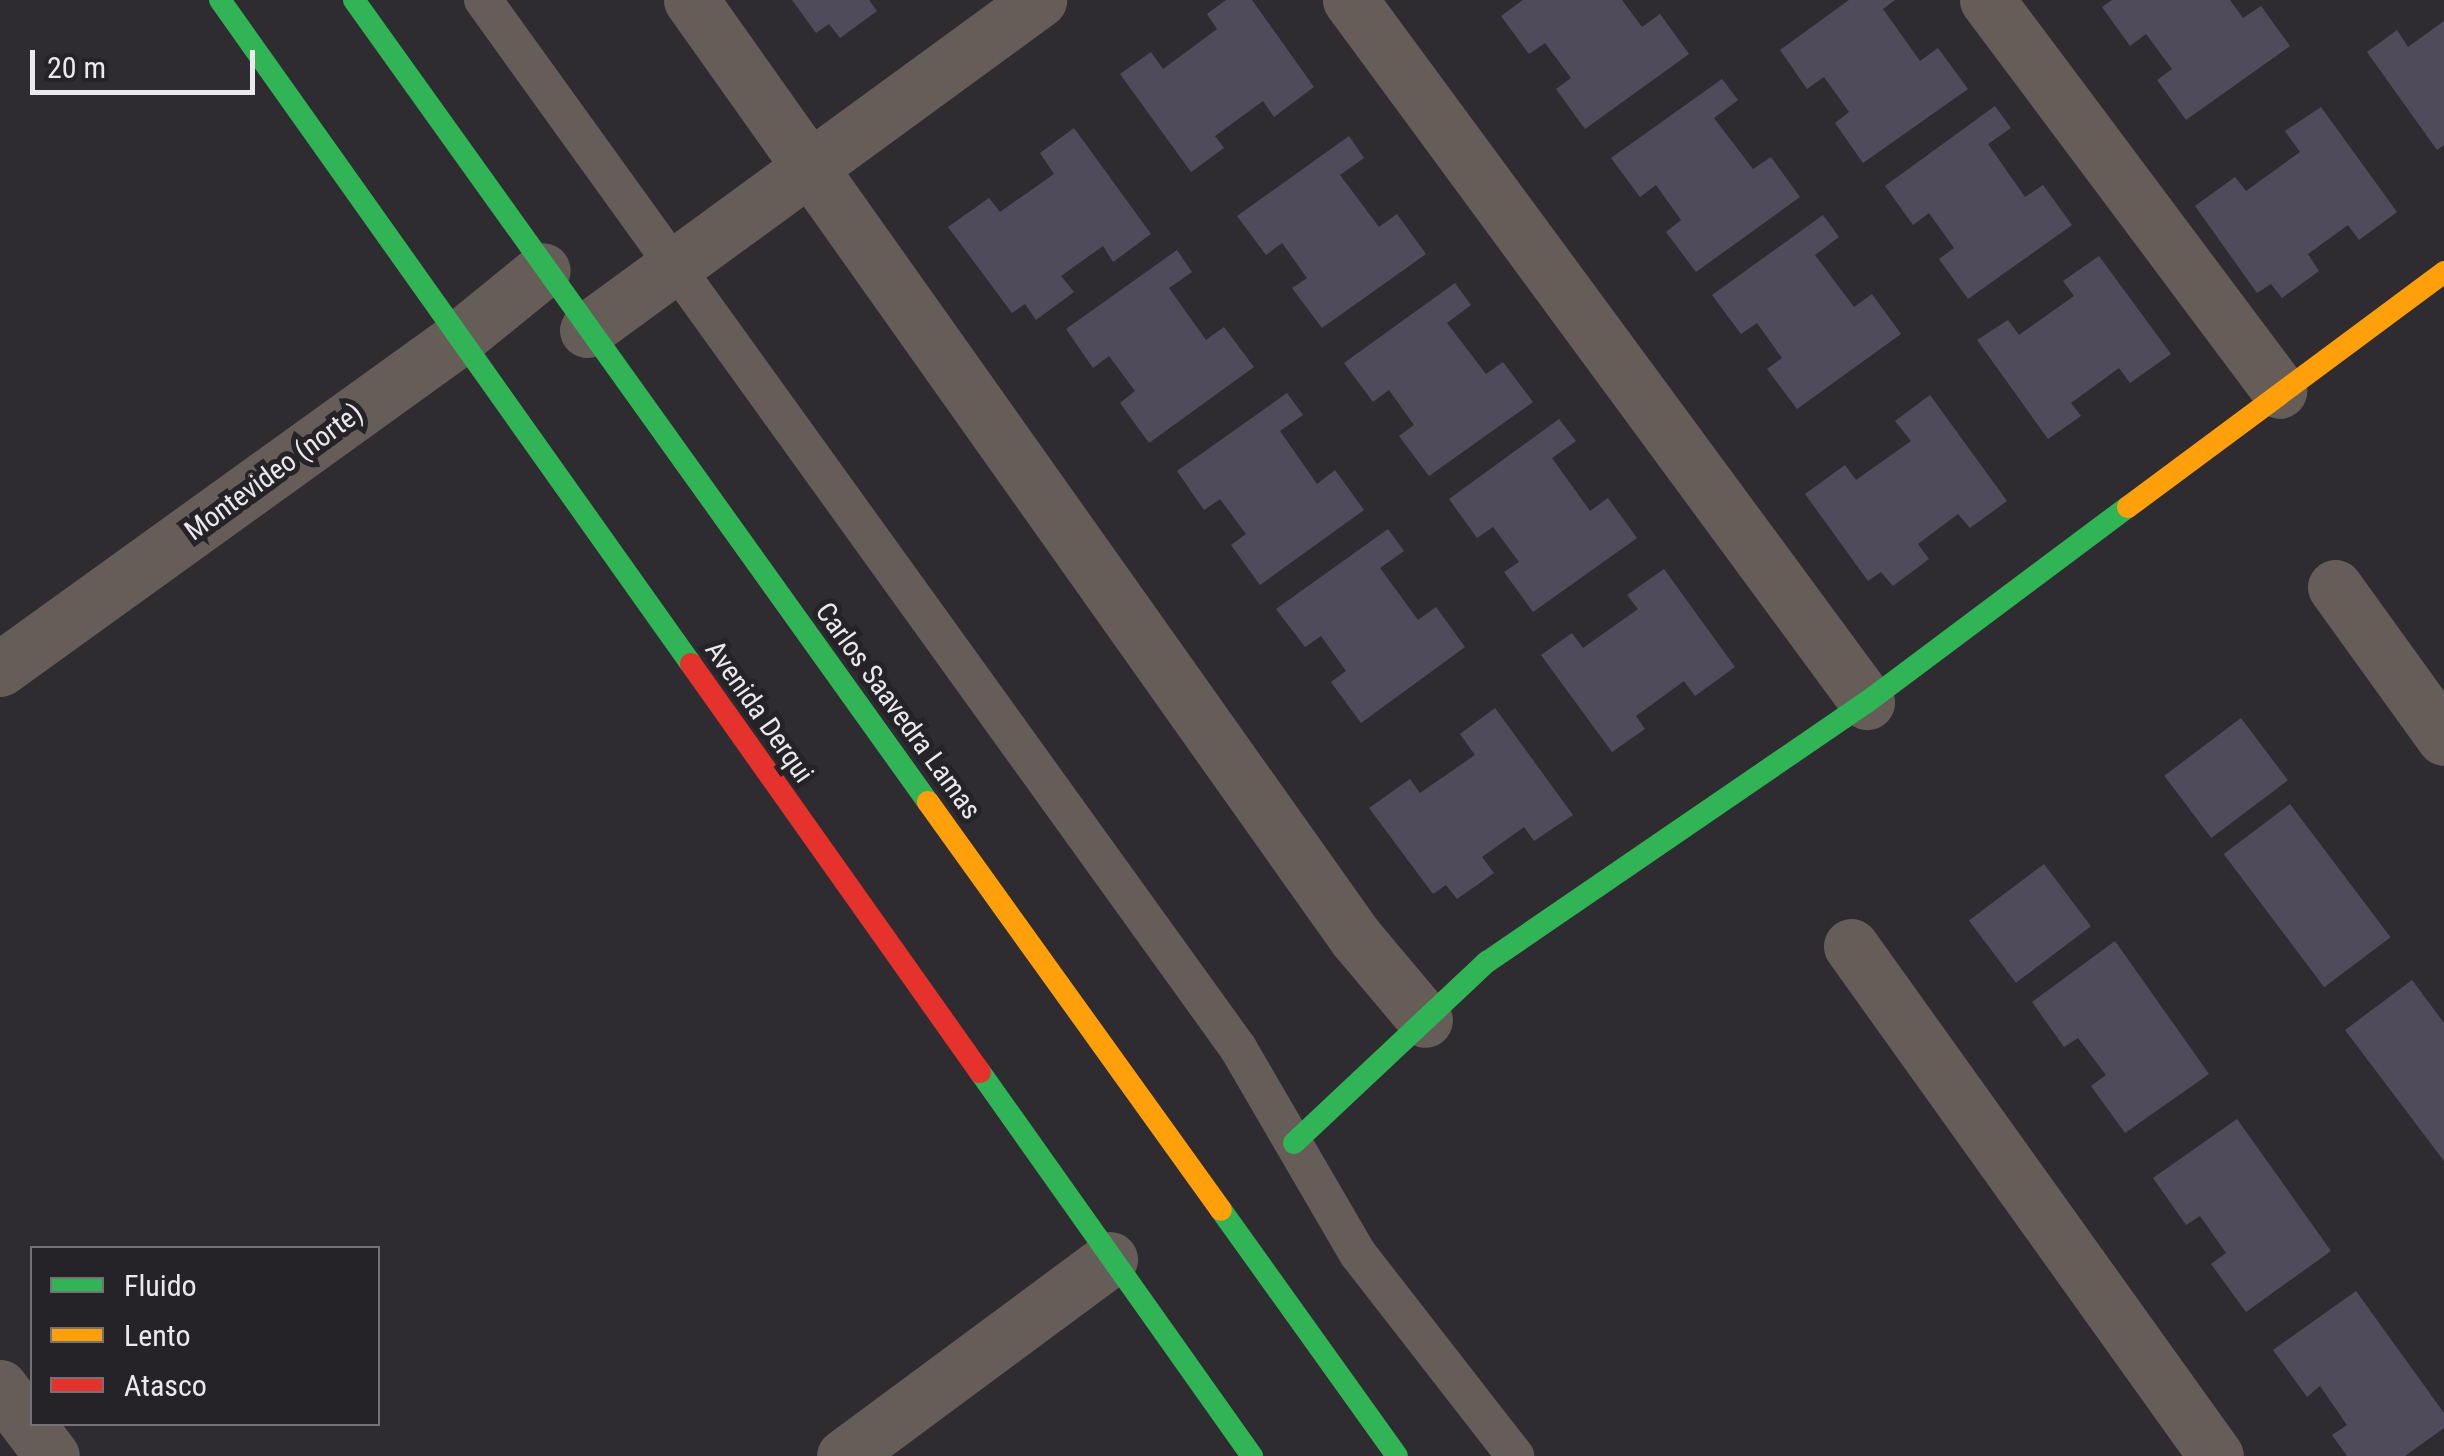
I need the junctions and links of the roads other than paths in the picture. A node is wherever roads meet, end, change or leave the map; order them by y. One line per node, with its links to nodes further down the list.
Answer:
1 (220, 0): 13 (main road, Avenida Derqui)
2 (354, 0): 10 (main road, Carlos Saavedra Lamas)
3 (483, 0): 9 (lane)
4 (691, 0): 8 (street)
5 (1039, 0): 8 (street)
6 (1350, 0): 17 (street)
7 (1987, 0): 14 (street)
8 (811, 168): 9 (street); 20 (street)
9 (674, 266): 12 (street); 21 (lane)
10 (543, 270): 12 (main road, Carlos Saavedra Lamas); 13 (street, Montevideo (norte))
11 (2444, 272): 14 (main road)
12 (586, 330): 27 (main road, Carlos Saavedra Lamas)
13 (458, 339): 16 (street, Montevideo (norte)); 22 (main road, Avenida Derqui)
14 (2279, 391): 17 (main road)
15 (2334, 587): 18 (street)
16 (0, 669)
17 (1867, 702): 20 (main road)
18 (2444, 738)
19 (1851, 946): 29 (street)
20 (1425, 1020): 21 (main road)
21 (1294, 1144): 28 (lane)
22 (1110, 1260): 25 (street); 26 (main road, Avenida Derqui)
23 (0, 1386): 24 (street)
24 (52, 1456)
25 (844, 1456)
26 (1252, 1456)
27 (1396, 1456)
28 (1515, 1456)
29 (2216, 1456)

